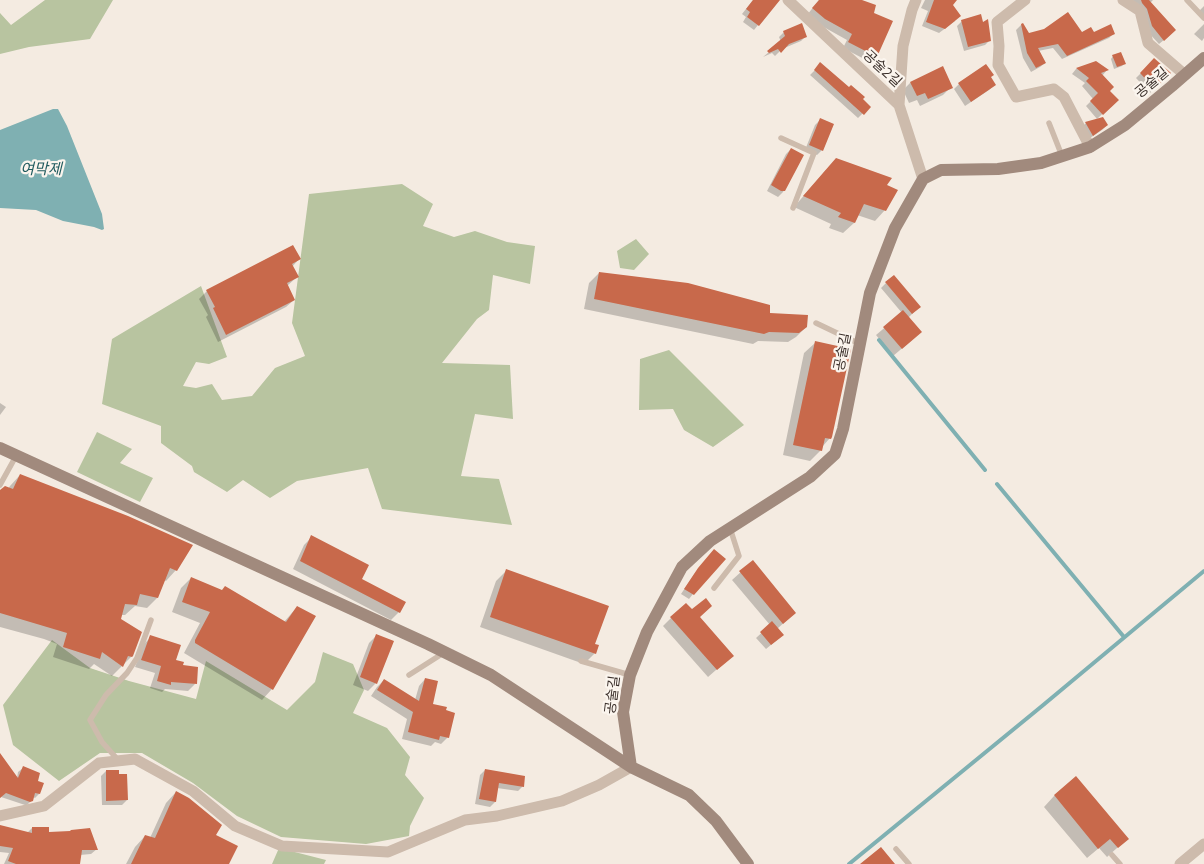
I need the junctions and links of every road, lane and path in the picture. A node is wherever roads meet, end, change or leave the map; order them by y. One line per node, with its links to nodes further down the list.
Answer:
1 (788, 0): 9 (street, 공술2길)
2 (916, 0): 9 (street)
3 (1025, 0): 12 (street)
4 (1123, 0): 8 (street)
5 (1187, 0): 6 (lane)
6 (1204, 18)
7 (1204, 58): 8 (street, 공술길)
8 (1185, 75): 12 (street, 공술길)
9 (899, 105): 14 (street, 공술2길)
10 (1049, 123): 13 (lane)
11 (781, 138): 15 (lane)
12 (1090, 147): 13 (street, 공술길)
13 (1062, 156): 14 (street, 공술길)
14 (922, 180): 17 (street, 공술길)
15 (793, 208)
16 (816, 323): 17 (lane)
17 (860, 344): 21 (street, 공술길)
18 (0, 448): 19 (street)
19 (16, 456): 20 (lane); 24 (street)
20 (0, 484)
21 (730, 528): 22 (lane); 27 (street, 공술길)
22 (714, 588)
23 (151, 620): 28 (lane)
24 (445, 652): 26 (lane); 29 (street)
25 (581, 661): 27 (lane)
26 (409, 675)
27 (630, 675): 29 (street, 공술길)
28 (120, 761): 29 (street); 30 (street)
29 (632, 767): 34 (street)
30 (0, 816)
31 (1204, 844): 37 (street)
32 (896, 849): 35 (lane)
33 (1112, 855): 36 (lane)
34 (748, 864)
35 (909, 864)
36 (1120, 864)
37 (1180, 864)

